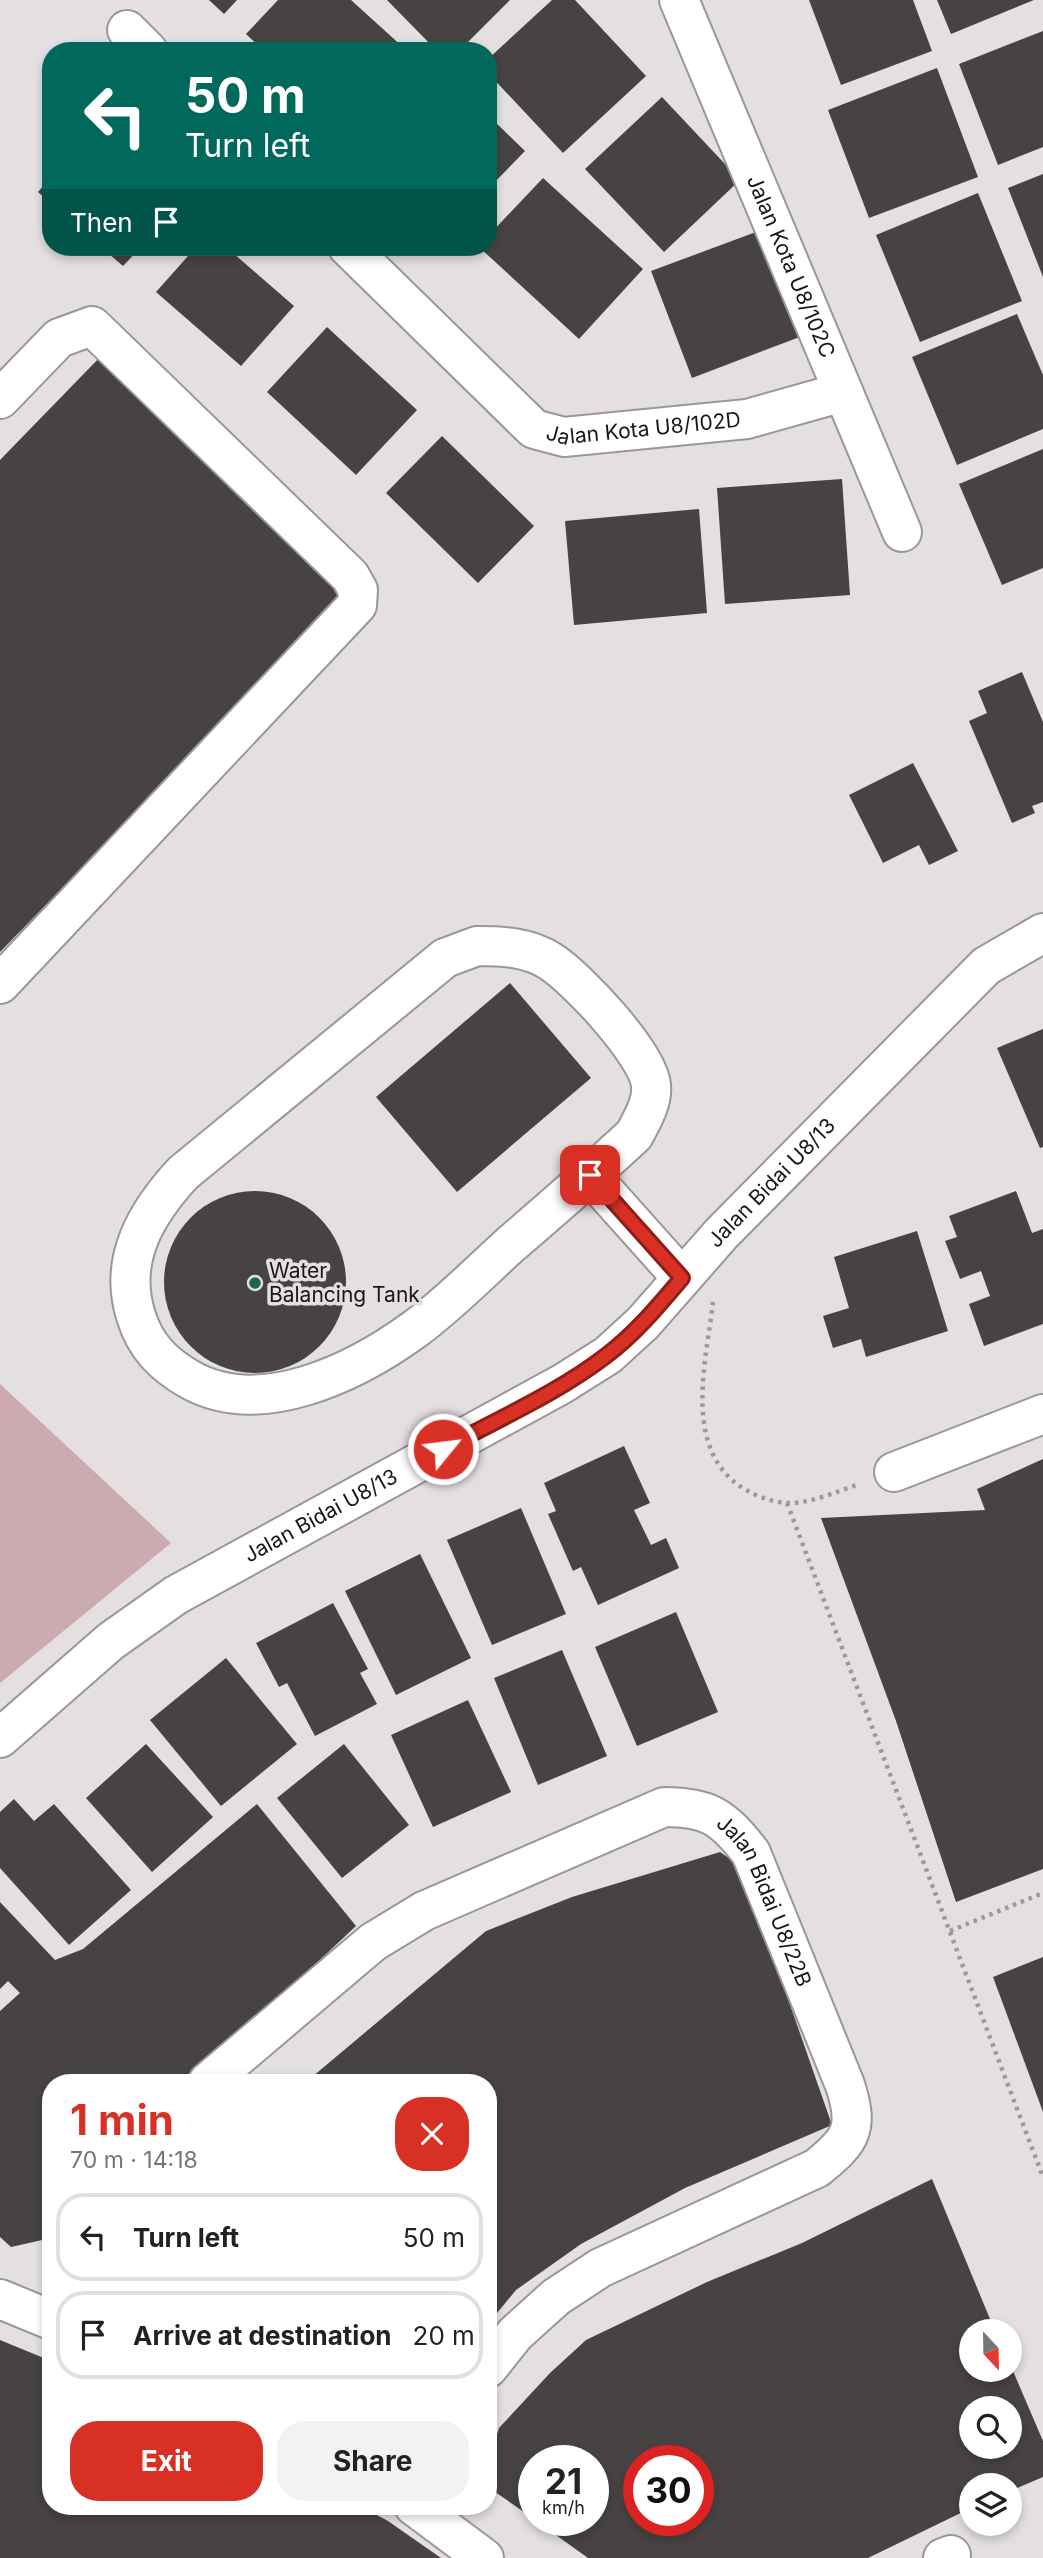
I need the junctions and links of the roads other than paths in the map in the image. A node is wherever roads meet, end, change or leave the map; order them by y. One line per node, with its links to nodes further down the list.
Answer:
1 (678, 0): 3 (street, Jalan Kota U8/102C)
2 (357, 256): 3 (street, Jalan Kota U8/102D)
3 (843, 392): 5 (street, Jalan Kota U8/102C)
4 (0, 399): 7 (street)
5 (902, 532)
6 (1043, 933): 9 (street, Jalan Bidai U8/13)
7 (0, 984)
8 (590, 1175): 8 (street); 9 (street)
9 (682, 1278): 12 (street, Jalan Bidai U8/13)
10 (1043, 1414): 11 (street)
11 (894, 1472)
12 (0, 1738)
13 (217, 2074): 16 (street, Jalan Bidai U8/22B)
14 (0, 2299): 15 (street)
15 (42, 2310)
16 (497, 2357)
17 (426, 2515): 18 (street)
18 (484, 2558)

